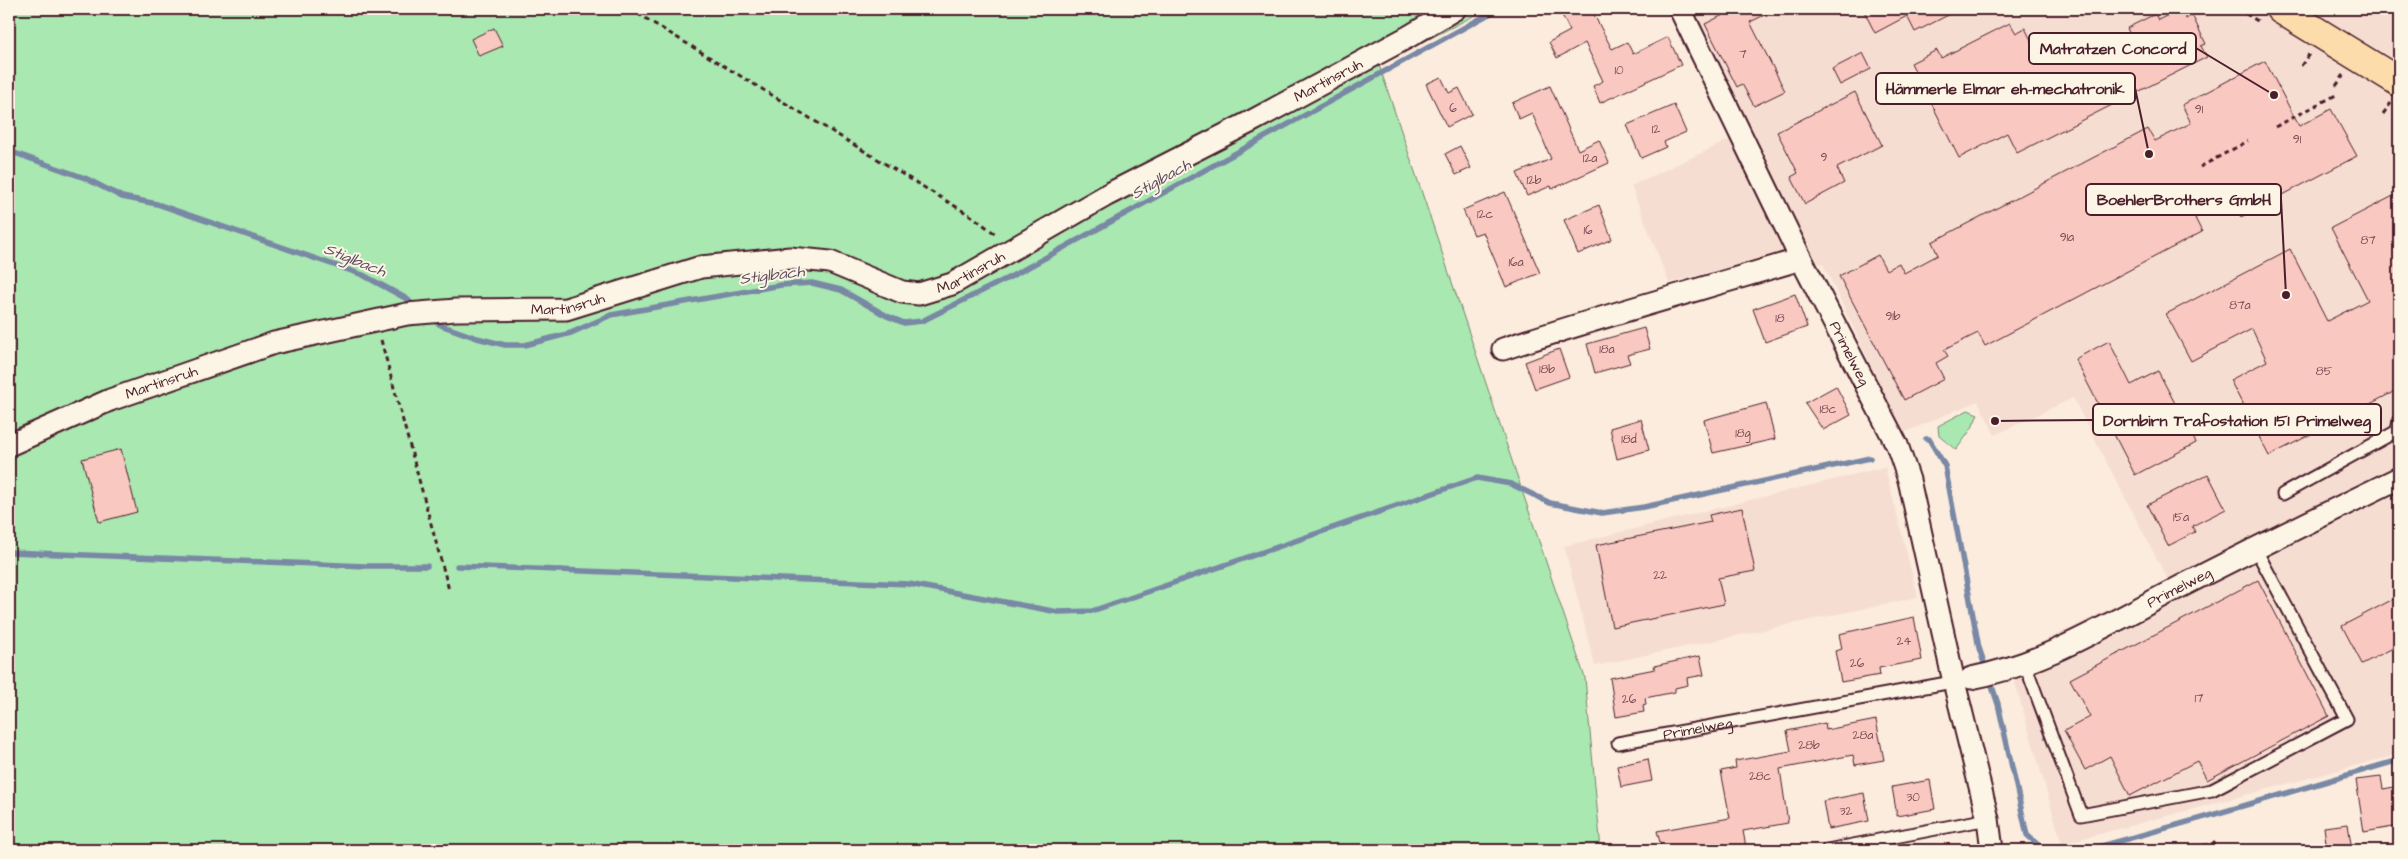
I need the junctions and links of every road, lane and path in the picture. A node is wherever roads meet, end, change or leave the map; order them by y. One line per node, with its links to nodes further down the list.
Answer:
1 (630, 9): 15 (path)
2 (1455, 9): 15 (street, Martinsruh)
3 (1680, 9): 16 (street, Primelweg)
4 (2280, 9): 9 (main road)
5 (2309, 53): 6 (path)
6 (2301, 66)
7 (2344, 75): 8 (path)
8 (2336, 86)
9 (2395, 92): 11 (path)
10 (2336, 94): 12 (path)
11 (2384, 114)
12 (2275, 127)
13 (2248, 141): 14 (path)
14 (2200, 167)
15 (1015, 248): 17 (street, Martinsruh)
16 (1801, 259): 18 (street); 26 (street, Primelweg)
17 (377, 320): 20 (street, Martinsruh); 24 (path)
18 (1503, 349)
19 (2399, 420): 22 (lane)
20 (9, 445)
21 (2399, 478): 23 (street, Primelweg)
22 (2282, 494)
23 (2256, 548): 25 (street, Primelweg); 25 (lane)
24 (449, 590)
25 (2025, 664): 26 (street, Primelweg)
26 (1962, 680): 27 (lane, Primelweg); 28 (street, Primelweg)
27 (1618, 743)
28 (1988, 819): 29 (lane); 30 (street, Primelweg)
29 (1827, 850)
30 (1992, 850)
31 (2184, 850): 32 (path)
32 (2216, 850)

